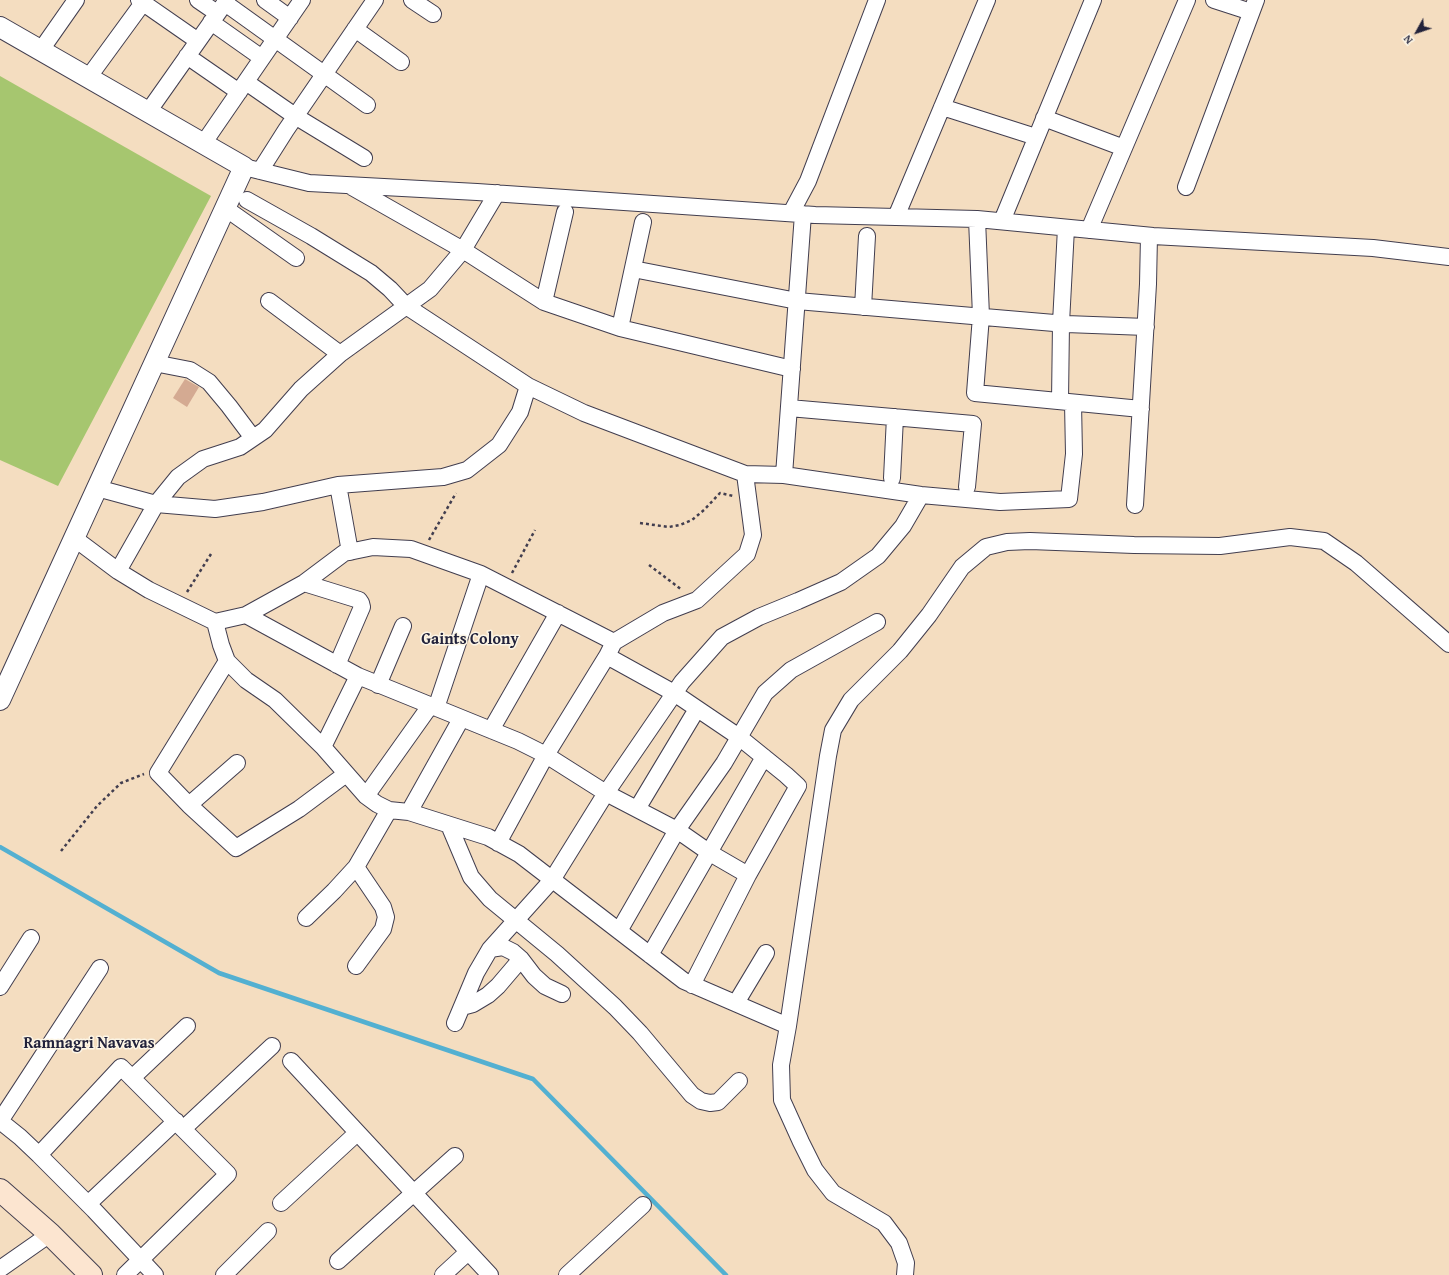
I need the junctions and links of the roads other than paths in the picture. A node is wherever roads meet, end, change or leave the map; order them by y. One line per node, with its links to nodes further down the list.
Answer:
1 (76, 0): 21 (street)
2 (198, 0): 14 (street)
3 (265, 0): 16 (street)
4 (302, 0): 16 (street)
5 (375, 0): 18 (street)
6 (412, 0): 15 (street)
7 (877, 0): 44 (street)
8 (987, 0): 29 (street)
9 (1093, 0): 32 (street)
10 (1187, 0): 35 (street)
11 (1214, 0): 13 (street)
12 (142, 1): 20 (street); 26 (street)
13 (1254, 6): 39 (street)
14 (220, 9): 19 (street); 20 (street); 23 (street)
15 (434, 14)
16 (290, 18): 19 (street)
17 (0, 27): 21 (street)
18 (355, 29): 24 (street); 25 (street)
19 (275, 39): 23 (street); 25 (street)
20 (198, 41): 22 (street)
21 (40, 50): 26 (street)
22 (187, 56): 27 (street); 30 (street)
23 (262, 58): 27 (street)
24 (401, 62)
25 (324, 74): 28 (street); 31 (street)
26 (88, 78): 30 (street)
27 (242, 87): 31 (street); 34 (street)
28 (367, 105)
29 (942, 107): 33 (street); 45 (street)
30 (148, 112): 34 (street)
31 (295, 116): 36 (street); 37 (street)
32 (1044, 118): 33 (street); 35 (street)
33 (1036, 137): 48 (street)
34 (203, 144): 37 (street)
35 (1124, 148): 50 (street)
36 (364, 158)
37 (252, 169): 38 (street); 42 (street)
38 (349, 185): 40 (street); 53 (street)
39 (1186, 187)
40 (497, 193): 44 (street); 53 (street)
41 (247, 200): 60 (street)
42 (225, 208): 55 (street); 67 (street)
43 (565, 212): 59 (street)
44 (797, 214): 45 (street); 58 (street)
45 (896, 217): 46 (street)
46 (977, 219): 48 (street); 62 (street)
47 (643, 222): 56 (street)
48 (1002, 222): 49 (street)
49 (1066, 228): 50 (street); 63 (street)
50 (1089, 230): 52 (street)
51 (867, 236): 61 (street)
52 (1149, 236): 54 (street); 64 (street)
53 (463, 250): 59 (street); 60 (street)
54 (1449, 257)
55 (296, 258)
56 (633, 269): 58 (street); 65 (street)
57 (269, 301): 66 (street)
58 (797, 301): 61 (street); 68 (street)
59 (544, 302): 65 (street)
60 (406, 306): 66 (street); 69 (street)
61 (863, 307): 62 (street)
62 (981, 316): 63 (street); 70 (street)
63 (1061, 323): 64 (street); 70 (street)
64 (1146, 327): 72 (street)
65 (620, 328): 68 (street)
66 (340, 354): 74 (street)
67 (154, 363): 74 (street); 80 (street)
68 (792, 369): 71 (street)
69 (528, 386): 75 (street); 78 (street)
70 (1066, 402): 72 (street); 81 (street)
71 (789, 408): 73 (street); 76 (street)
72 (1141, 409): 83 (street)
73 (896, 417): 77 (street); 79 (street)
74 (252, 438): 82 (street)
75 (745, 474): 76 (street); 94 (street)
76 (784, 475): 81 (street)
77 (892, 478)
78 (338, 485): 82 (street); 85 (street)
79 (967, 487)
80 (97, 488): 82 (street); 84 (street)
81 (921, 495): 101 (street)
82 (156, 504): 86 (street)
83 (1135, 505)
84 (74, 538): 86 (street); 102 (street)
85 (350, 552): 87 (street); 88 (street)
86 (118, 571): 91 (street)
87 (481, 574): 89 (street); 103 (street)
88 (304, 583): 90 (street); 98 (street)
89 (558, 613): 94 (street); 106 (street)
90 (246, 615): 91 (street); 98 (street)
91 (215, 622): 97 (street)
92 (877, 622): 107 (street)
93 (403, 626): 100 (street)
94 (614, 642): 96 (street)
95 (1449, 644): 143 (street)
96 (607, 656): 101 (street); 109 (street)
97 (227, 662): 108 (street); 115 (street)
98 (337, 665): 99 (street)
99 (358, 676): 100 (street); 108 (street)
100 (378, 684): 103 (street)
101 (674, 693): 104 (street); 113 (street)
102 (0, 700)
103 (433, 707): 105 (street); 114 (street)
104 (698, 709): 107 (street); 116 (street)
105 (461, 719): 106 (street); 118 (street)
106 (490, 730): 109 (street)
107 (739, 737): 110 (street); 120 (street)
108 (323, 747): 112 (street)
109 (546, 755): 113 (street); 121 (street)
110 (764, 757): 122 (street); 124 (street)
111 (237, 763): 115 (street)
112 (346, 774): 114 (street); 115 (street)
113 (606, 793): 116 (street); 125 (street)
114 (366, 796): 117 (street)
115 (189, 805)
116 (637, 809): 120 (street)
117 (388, 810): 118 (street); 123 (street)
118 (409, 812): 119 (street)
119 (449, 825): 121 (street); 127 (street)
120 (677, 830): 122 (street); 128 (street)
121 (498, 843): 125 (street)
122 (710, 853): 124 (street); 132 (street)
123 (356, 867): 126 (street); 134 (street)
124 (748, 875): 136 (street)
125 (552, 880): 127 (street); 128 (street)
126 (306, 918)
127 (516, 921): 130 (street); 147 (street)
128 (619, 931): 132 (street)
129 (32, 938): 137 (street)
130 (490, 949): 133 (street); 140 (street)
131 (766, 953): 139 (street)
132 (650, 955): 136 (street)
133 (521, 959): 138 (street); 140 (street)
134 (356, 966)
135 (100, 968): 148 (street)
136 (692, 985): 139 (street)
137 (0, 987)
138 (562, 994)
139 (736, 1003): 143 (street)
140 (462, 1007): 141 (street)
141 (455, 1023)
142 (187, 1026): 146 (street)
143 (788, 1026): 171 (street)
144 (272, 1046): 149 (street)
145 (290, 1061): 150 (street)
146 (132, 1078): 149 (street); 151 (street)
147 (738, 1081)
148 (0, 1121): 151 (street)
149 (179, 1125): 156 (street); 161 (street)
150 (357, 1132): 154 (street); 155 (street)
151 (39, 1155): 156 (street)
152 (455, 1156): 154 (street)
153 (0, 1190): 159 (main road)
154 (413, 1193): 160 (street); 162 (street)
155 (281, 1203)
156 (88, 1204): 161 (street)
157 (643, 1205): 170 (street)
158 (268, 1231): 167 (street)
159 (50, 1234): 163 (street); 164 (main road)
160 (468, 1252): 168 (street); 169 (street)
161 (140, 1260): 165 (street); 166 (street)
162 (338, 1261)
163 (0, 1269)
164 (91, 1275)
165 (125, 1275)
166 (155, 1275)
167 (224, 1275)
168 (444, 1275)
169 (490, 1275)
170 (567, 1275)
171 (905, 1275)

